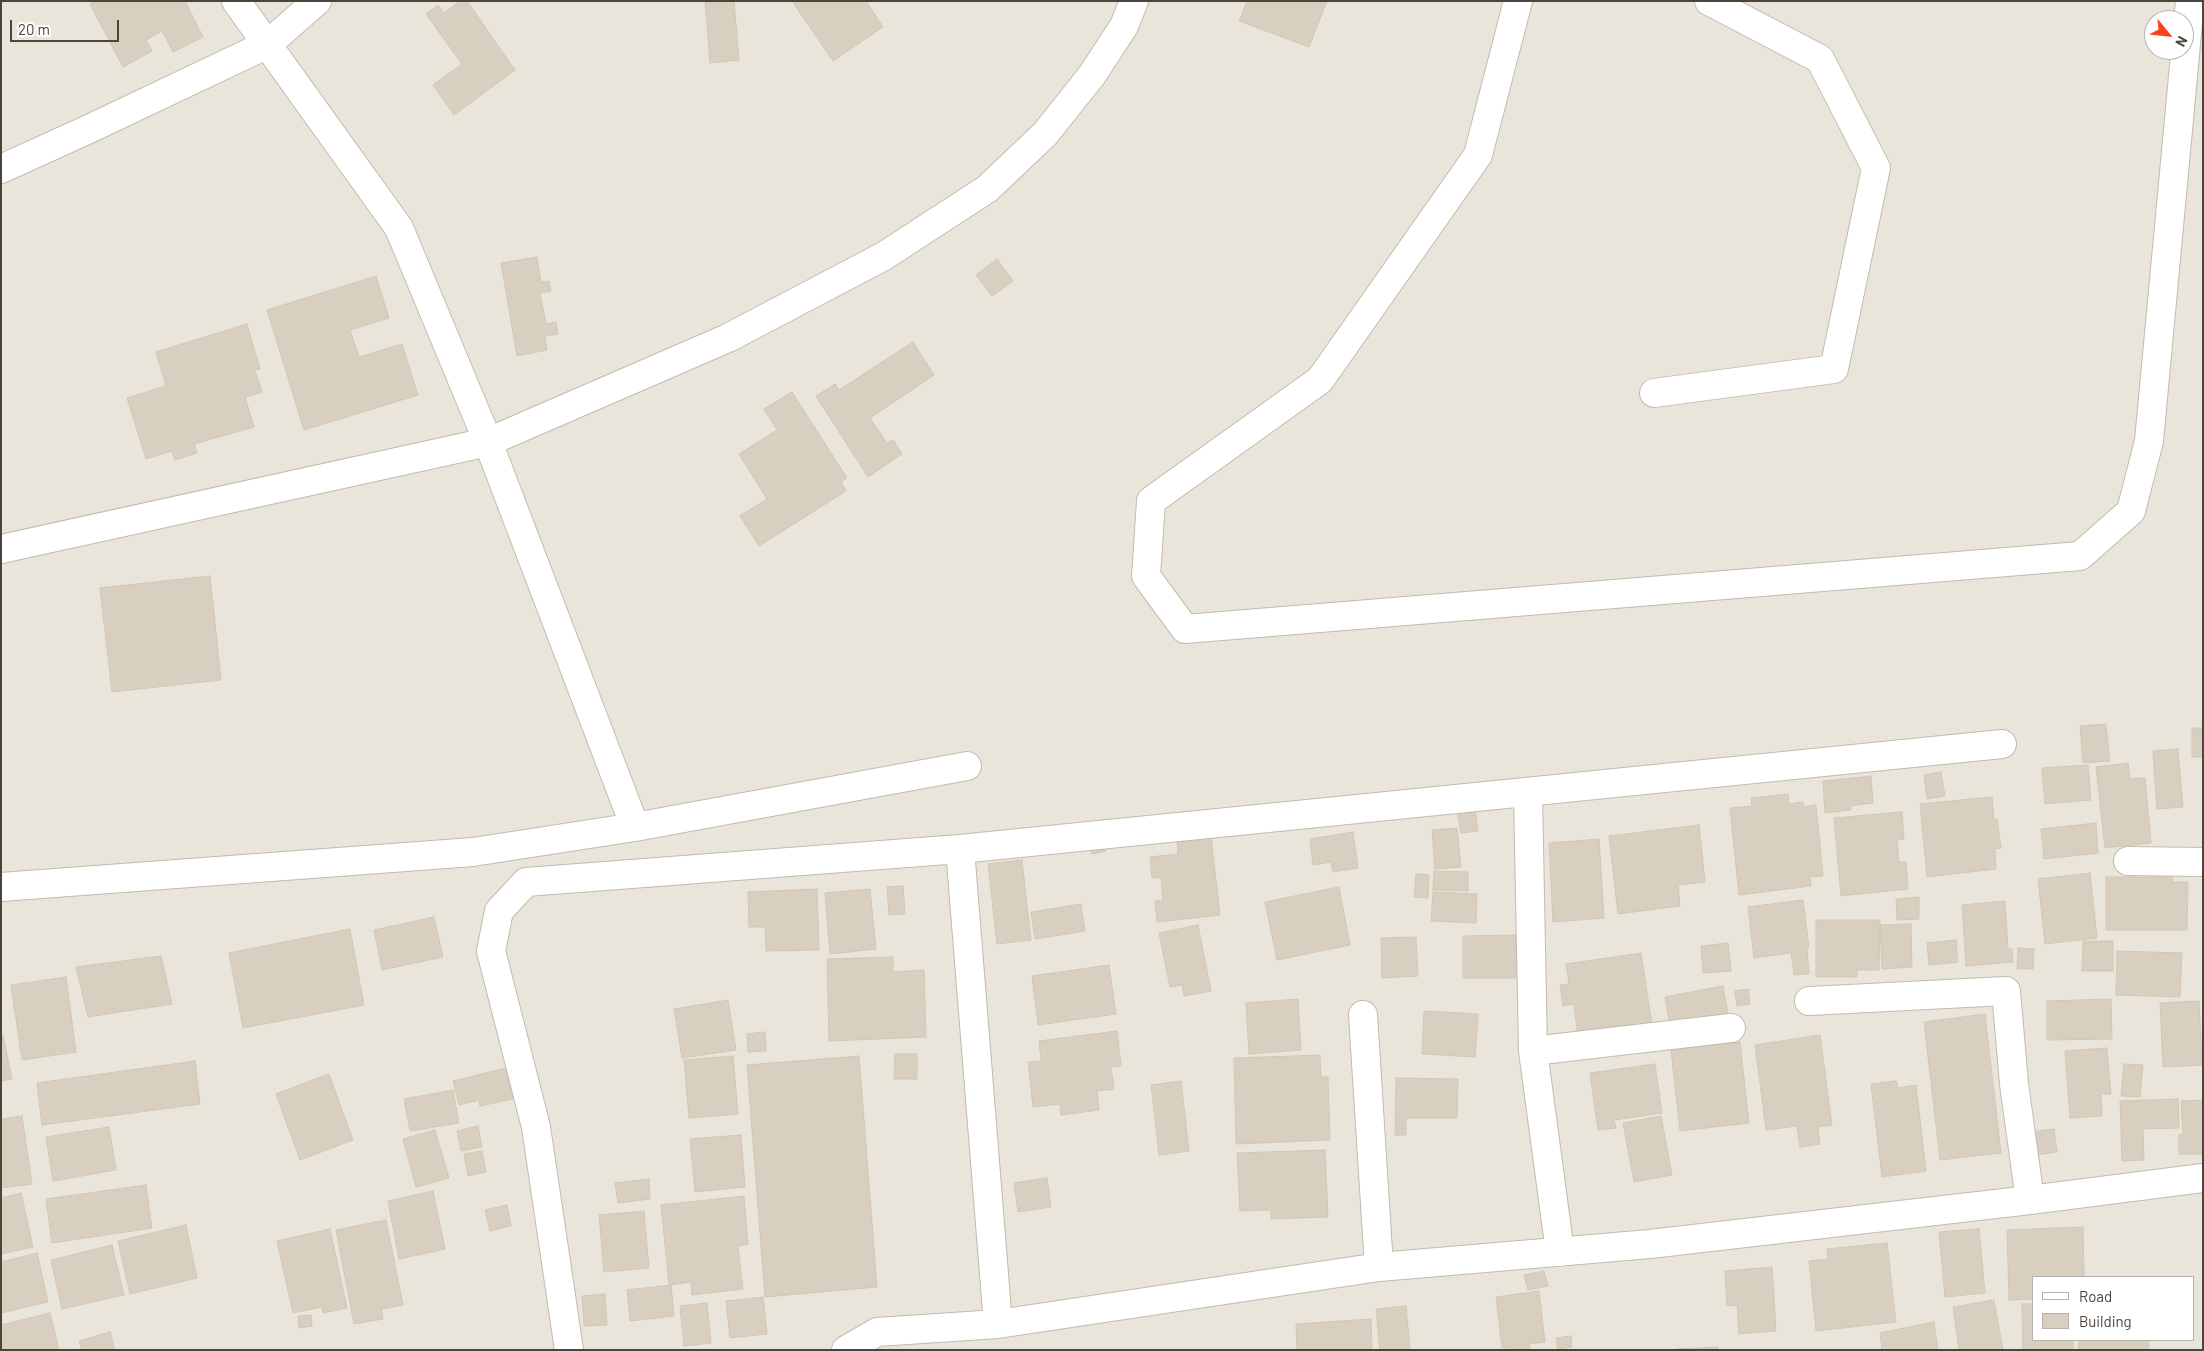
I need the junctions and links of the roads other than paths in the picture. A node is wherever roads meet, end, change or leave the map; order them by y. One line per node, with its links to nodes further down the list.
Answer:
1 (236, 1): 7 (street)
2 (317, 1): 7 (street)
3 (1134, 1): 10 (street)
4 (1518, 1): 6 (street)
5 (1709, 1): 9 (street)
6 (2190, 1)
7 (268, 44): 8 (street); 10 (street)
8 (1, 169)
9 (1654, 394)
10 (488, 442): 11 (street); 15 (street)
11 (1, 549)
12 (2002, 744): 14 (street)
13 (967, 766): 15 (street)
14 (1528, 792): 16 (street); 23 (street)
15 (635, 827): 19 (street)
16 (960, 849): 28 (street); 29 (street)
17 (2128, 861): 18 (street)
18 (2203, 862)
19 (1, 887)
20 (1809, 1001): 25 (street)
21 (1363, 1015): 27 (street)
22 (1731, 1028): 23 (street)
23 (1533, 1051): 26 (street)
24 (2203, 1178): 25 (street)
25 (2030, 1200): 26 (street)
26 (1560, 1252): 27 (street)
27 (1379, 1267): 28 (street)
28 (998, 1324): 30 (street)
29 (569, 1350)
30 (846, 1350)

